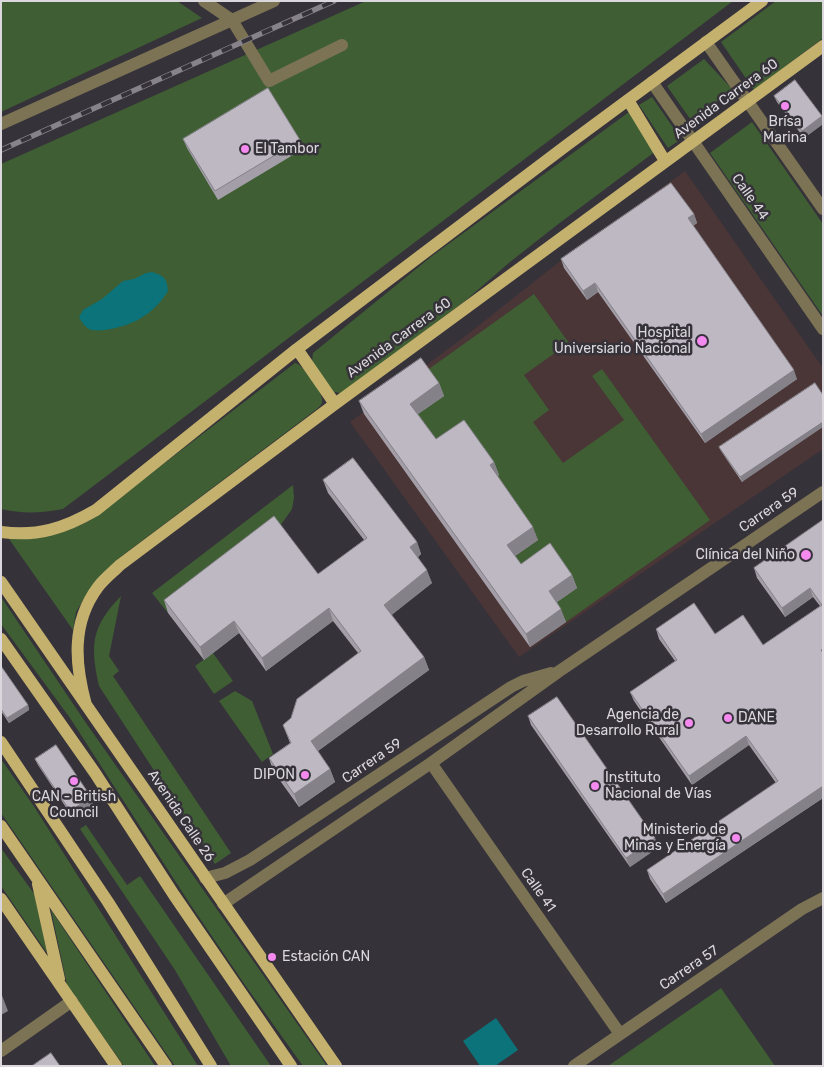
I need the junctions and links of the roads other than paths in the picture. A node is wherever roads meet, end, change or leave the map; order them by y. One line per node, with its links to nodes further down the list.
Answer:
1 (204, 1): 4 (street)
2 (274, 1): 4 (street)
3 (762, 1): 5 (main road)
4 (232, 20): 6 (street); 11 (street)
5 (706, 42): 8 (main road); 10 (street)
6 (342, 45)
7 (823, 46): 10 (main road, Avenida Carrera 60)
8 (652, 82): 9 (main road); 12 (street, Calle 44)
9 (628, 100): 13 (main road); 16 (main road)
10 (748, 102): 12 (main road, Avenida Carrera 60); 14 (street)
11 (1, 124)
12 (693, 141): 13 (main road, Avenida Carrera 60); 15 (street, Calle 44)
13 (666, 161): 17 (main road, Avenida Carrera 60)
14 (823, 209)
15 (823, 329)
16 (296, 349): 17 (main road); 19 (main road)
17 (335, 404): 23 (main road, Avenida Carrera 60)
18 (823, 492): 22 (street, Carrera 59)
19 (1, 532)
20 (1, 582): 23 (main road, Avenida Calle 26)
21 (1, 639): 39 (main road)
22 (558, 672): 25 (street, Carrera 59); 28 (street, Carrera 59)
23 (86, 705): 28 (main road, Avenida Calle 26)
24 (1, 742): 38 (main road)
25 (431, 763): 31 (street, Carrera 59); 34 (street, Calle 41)
26 (1, 826): 27 (main road)
27 (36, 877): 32 (main road); 37 (main road)
28 (205, 878): 31 (main road, Avenida Calle 26)
29 (823, 898): 34 (street, Carrera 57)
30 (1, 899): 32 (main road)
31 (223, 904): 40 (main road, Avenida Calle 26)
32 (61, 986): 33 (main road)
33 (72, 1002): 35 (street); 36 (main road)
34 (620, 1034): 41 (street, Carrera 57)
35 (1, 1051)
36 (116, 1066)
37 (166, 1066)
38 (211, 1066)
39 (291, 1066)
40 (336, 1066)
41 (574, 1066)

